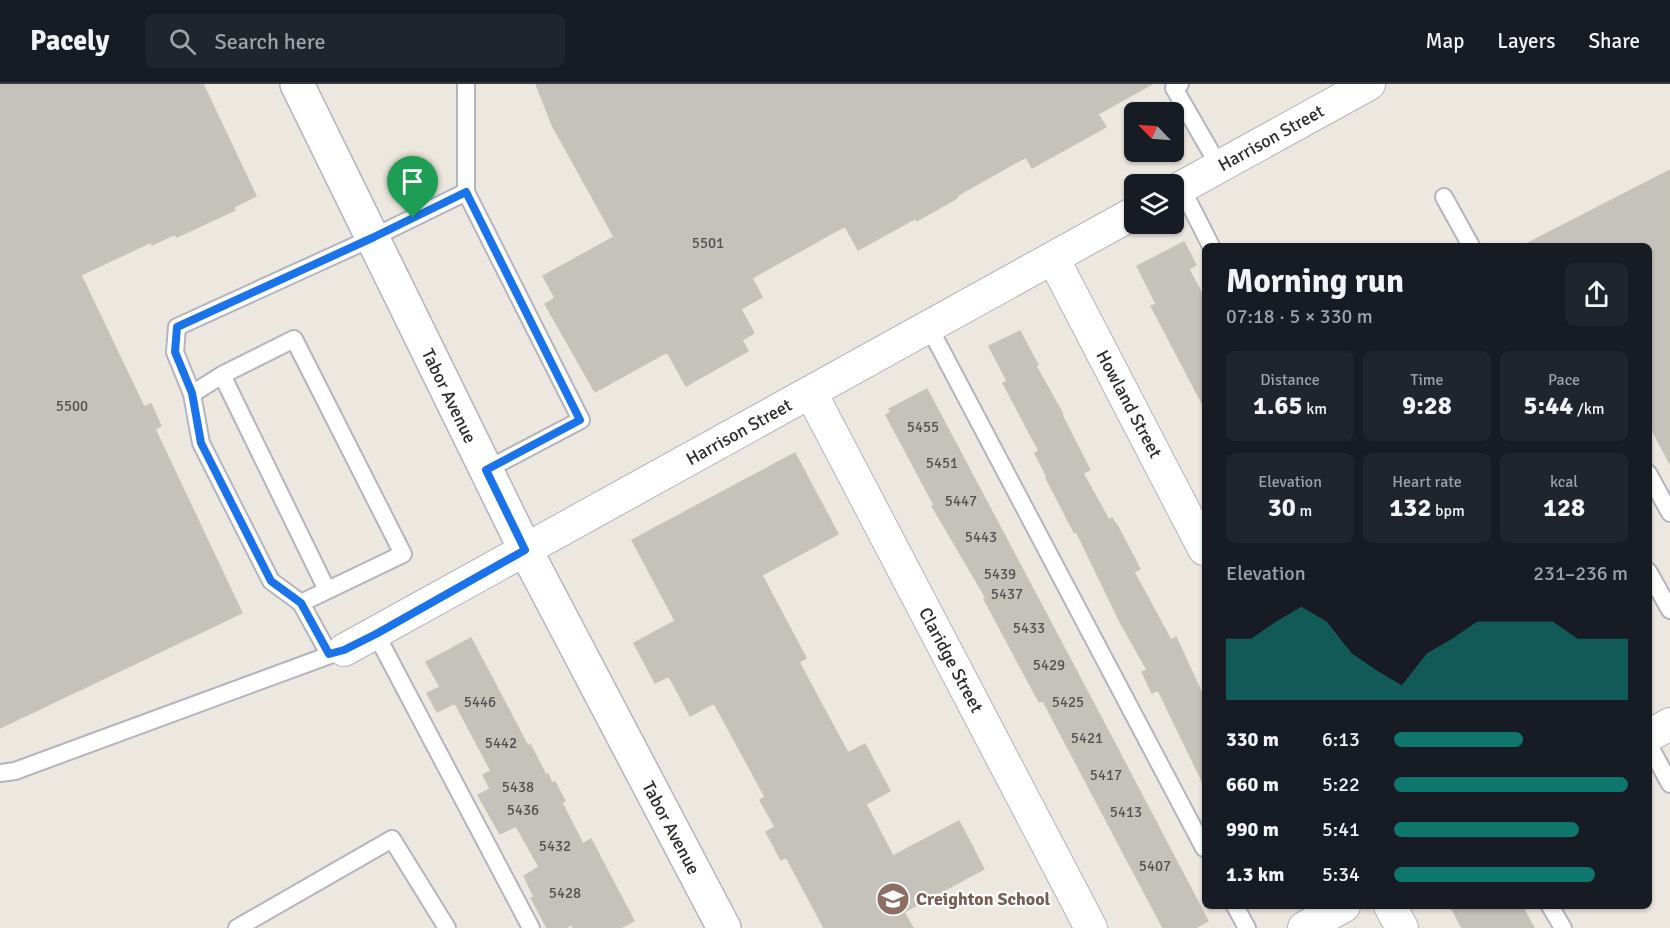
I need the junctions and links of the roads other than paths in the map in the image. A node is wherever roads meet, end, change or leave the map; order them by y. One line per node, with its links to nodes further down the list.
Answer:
1 (297, 84): 11 (street, Tabor Avenue)
2 (466, 84): 7 (lane)
3 (1369, 84): 5 (street, Harrison Street)
4 (1176, 85): 5 (lane)
5 (1219, 166): 6 (street, Harrison Street)
6 (1184, 186)
7 (466, 192): 11 (lane); 19 (lane)
8 (1444, 196): 13 (lane)
9 (1184, 202): 12 (lane)
10 (1124, 219): 14 (street, Harrison Street)
11 (372, 238): 17 (lane); 19 (street, Tabor Avenue)
12 (1209, 243)
13 (1469, 243)
14 (1053, 258): 15 (street, Harrison Street); 22 (street, Howland Street)
15 (929, 327): 18 (street, Harrison Street); 35 (lane)
16 (222, 375): 17 (lane); 25 (lane); 25 (lane)
17 (192, 393): 26 (lane)
18 (811, 393): 23 (street, Harrison Street); 44 (street, Claridge Street)
19 (486, 470): 23 (street, Tabor Avenue)
20 (1652, 480): 21 (lane)
21 (1670, 513)
22 (1202, 545)
23 (525, 550): 28 (street, Harrison Street); 43 (street, Tabor Avenue)
24 (1652, 578): 27 (lane)
25 (327, 590): 26 (lane)
26 (301, 603): 29 (lane)
27 (1670, 610)
28 (376, 634): 29 (street, Harrison Street); 42 (lane)
29 (336, 652): 33 (lane)
30 (1670, 724): 31 (street)
31 (1652, 734)
32 (1652, 750): 34 (lane)
33 (0, 773)
34 (1670, 784)
35 (1202, 844)
36 (1237, 909): 45 (lane)
37 (1339, 909): 46 (street)
38 (1392, 909): 47 (street)
39 (1552, 909): 48 (lane)
40 (237, 928): 41 (lane)
41 (447, 928)
42 (531, 928)
43 (724, 928)
44 (1091, 928)
45 (1247, 928)
46 (1304, 928)
47 (1402, 928)
48 (1563, 928)

